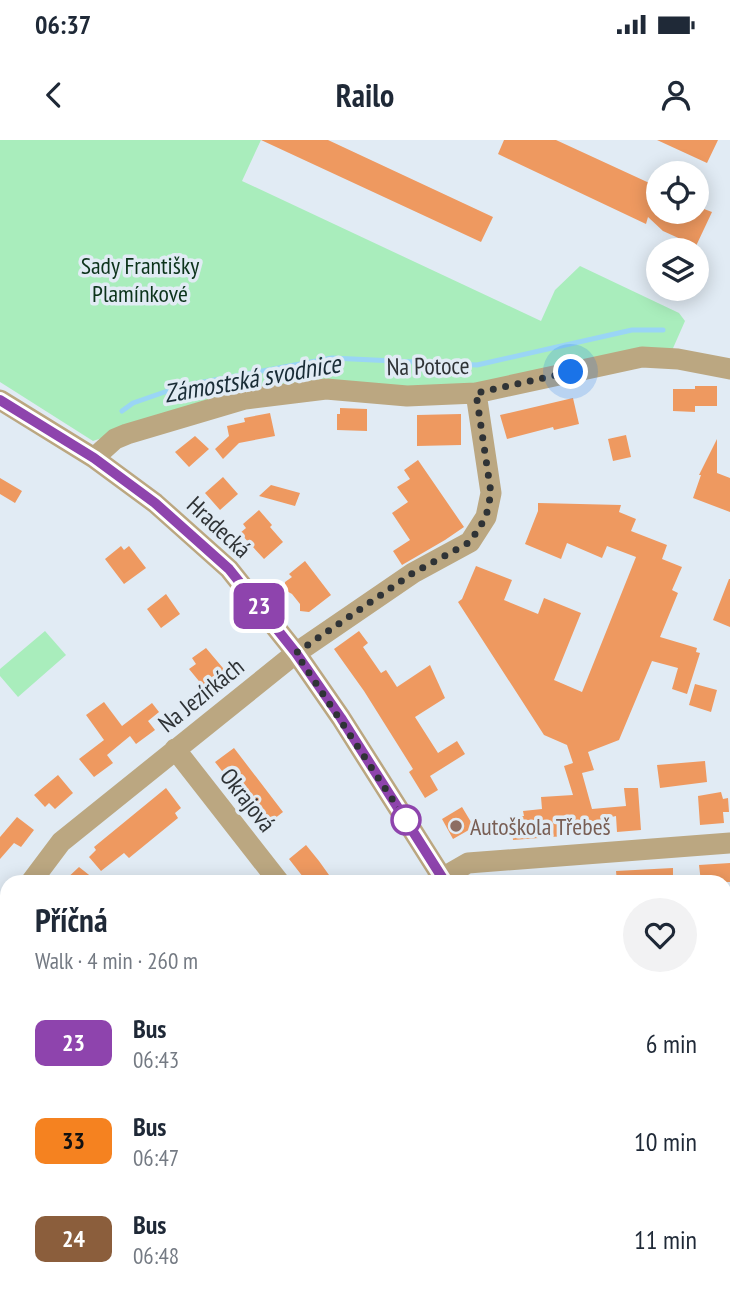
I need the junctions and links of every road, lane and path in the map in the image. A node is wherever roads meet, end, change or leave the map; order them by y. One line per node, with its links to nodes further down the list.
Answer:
1 (730, 369): 2 (street, Na Potoce)
2 (476, 393): 4 (street, Na Potoce); 5 (street, Na Jezírkách)
3 (0, 400): 4 (street, Hradecká)
4 (94, 458): 5 (street, Hradecká)
5 (296, 653): 6 (street, Na Jezírkách); 10 (street, Hradecká)
6 (175, 749): 8 (street, Na Jezírkách); 9 (street, Okrajová)
7 (730, 843): 11 (street)
8 (36, 875)
9 (274, 875)
10 (438, 875)
11 (449, 875)

